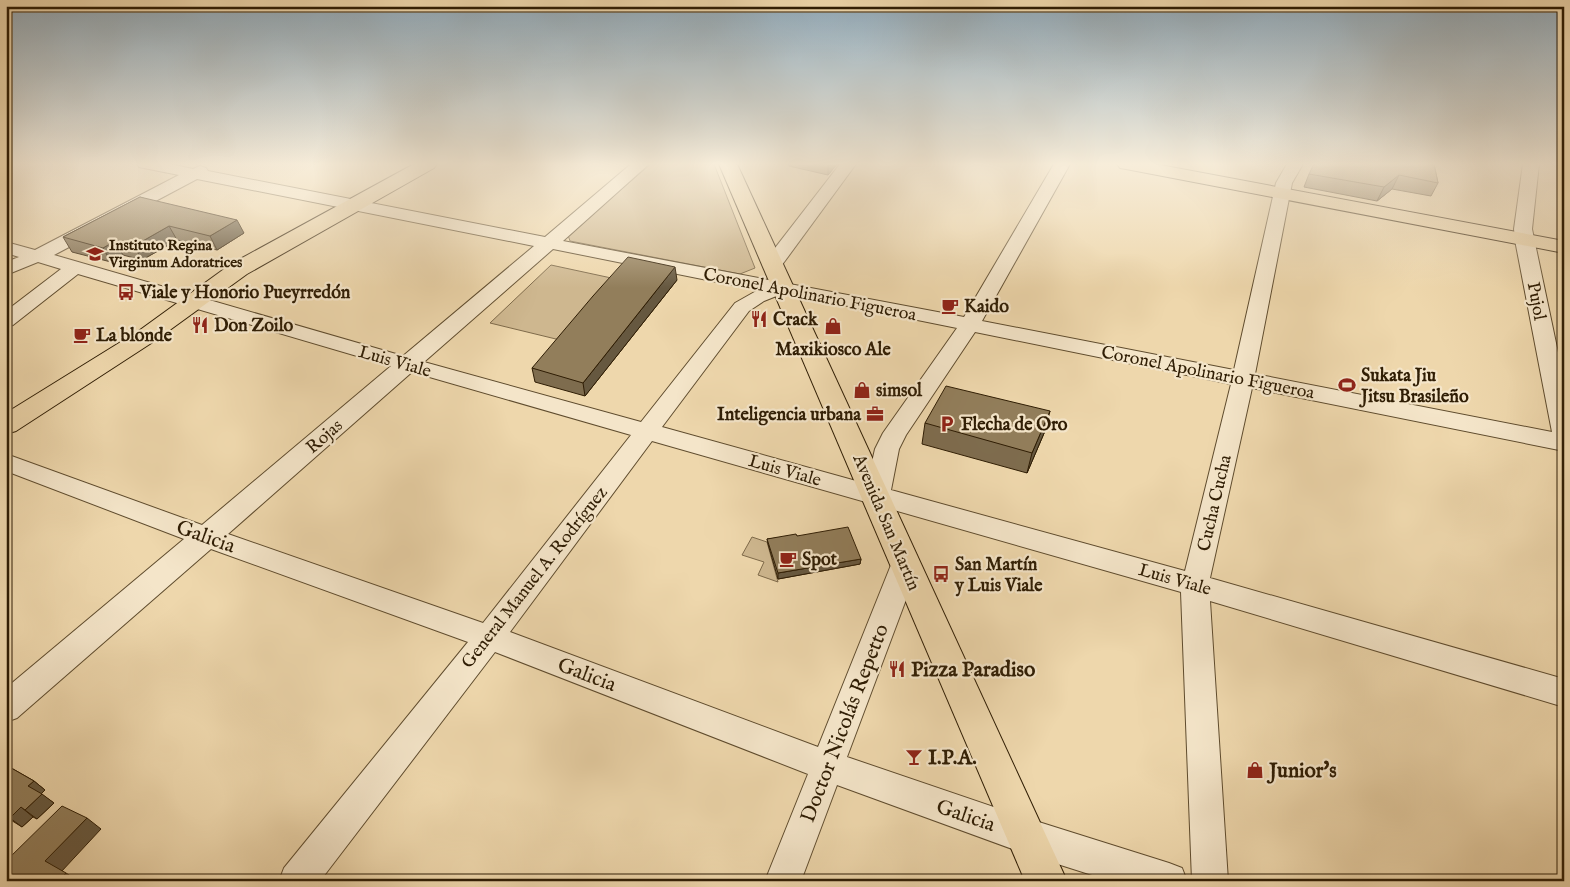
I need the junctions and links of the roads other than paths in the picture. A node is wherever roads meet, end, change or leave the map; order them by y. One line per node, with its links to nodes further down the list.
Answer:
1 (135, 205): 15 (street)
2 (342, 205): 19 (main road)
3 (351, 205): 12 (street, Coronel Apolinario Figueroa)
4 (592, 205): 12 (street, Rojas)
5 (746, 205): 18 (main road, Avenida San Martín)
6 (821, 205): 18 (street)
7 (1038, 205): 21 (street)
8 (1280, 205): 23 (street, Cucha Cucha)
9 (1342, 205): 11 (main road)
10 (1526, 205): 11 (street, Pujol)
11 (1524, 240): 13 (main road); 27 (street, Pujol)
12 (548, 242): 18 (street, Coronel Apolinario Figueroa); 22 (street, Rojas)
13 (1564, 247)
14 (6, 248): 15 (street, Luis Viale)
15 (36, 256): 16 (street, Luis Viale); 17 (street)
16 (75, 267): 19 (street, Luis Viale); 20 (street)
17 (6, 269)
18 (776, 276): 21 (street, Coronel Apolinario Figueroa); 26 (street, General Manuel A. Rodríguez); 30 (main road, Avenida San Martín)
19 (182, 299): 22 (street, Luis Viale); 24 (main road); 25 (main road)
20 (6, 321)
21 (969, 325): 23 (street, Coronel Apolinario Figueroa); 30 (street)
22 (406, 364): 26 (street, Luis Viale); 31 (street, Rojas)
23 (1243, 378): 28 (street, Coronel Apolinario Figueroa); 33 (street, Cucha Cucha)
24 (6, 405)
25 (6, 425)
26 (646, 431): 30 (street, Luis Viale); 34 (street, General Manuel A. Rodríguez)
27 (1564, 436)
28 (1564, 443)
29 (6, 462): 31 (street, Galicia)
30 (877, 496): 32 (main road, Avenida San Martín); 33 (street, Luis Viale)
31 (207, 536): 34 (street, Galicia); 36 (street, Rojas)
32 (905, 564): 37 (street, Doctor Nicolás Repetto); 38 (main road, Avenida San Martín)
33 (1195, 585): 35 (street, Luis Viale); 43 (street, Cucha Cucha)
34 (489, 636): 37 (street, Galicia); 39 (street, General Manuel A. Rodríguez)
35 (1564, 693)
36 (6, 708)
37 (827, 766): 38 (street, Galicia); 40 (street, Doctor Nicolás Repetto)
38 (1026, 836): 41 (main road, Avenida San Martín); 42 (street, Galicia)
39 (297, 881)
40 (783, 881)
41 (1046, 881)
42 (1169, 881)
43 (1210, 881)

